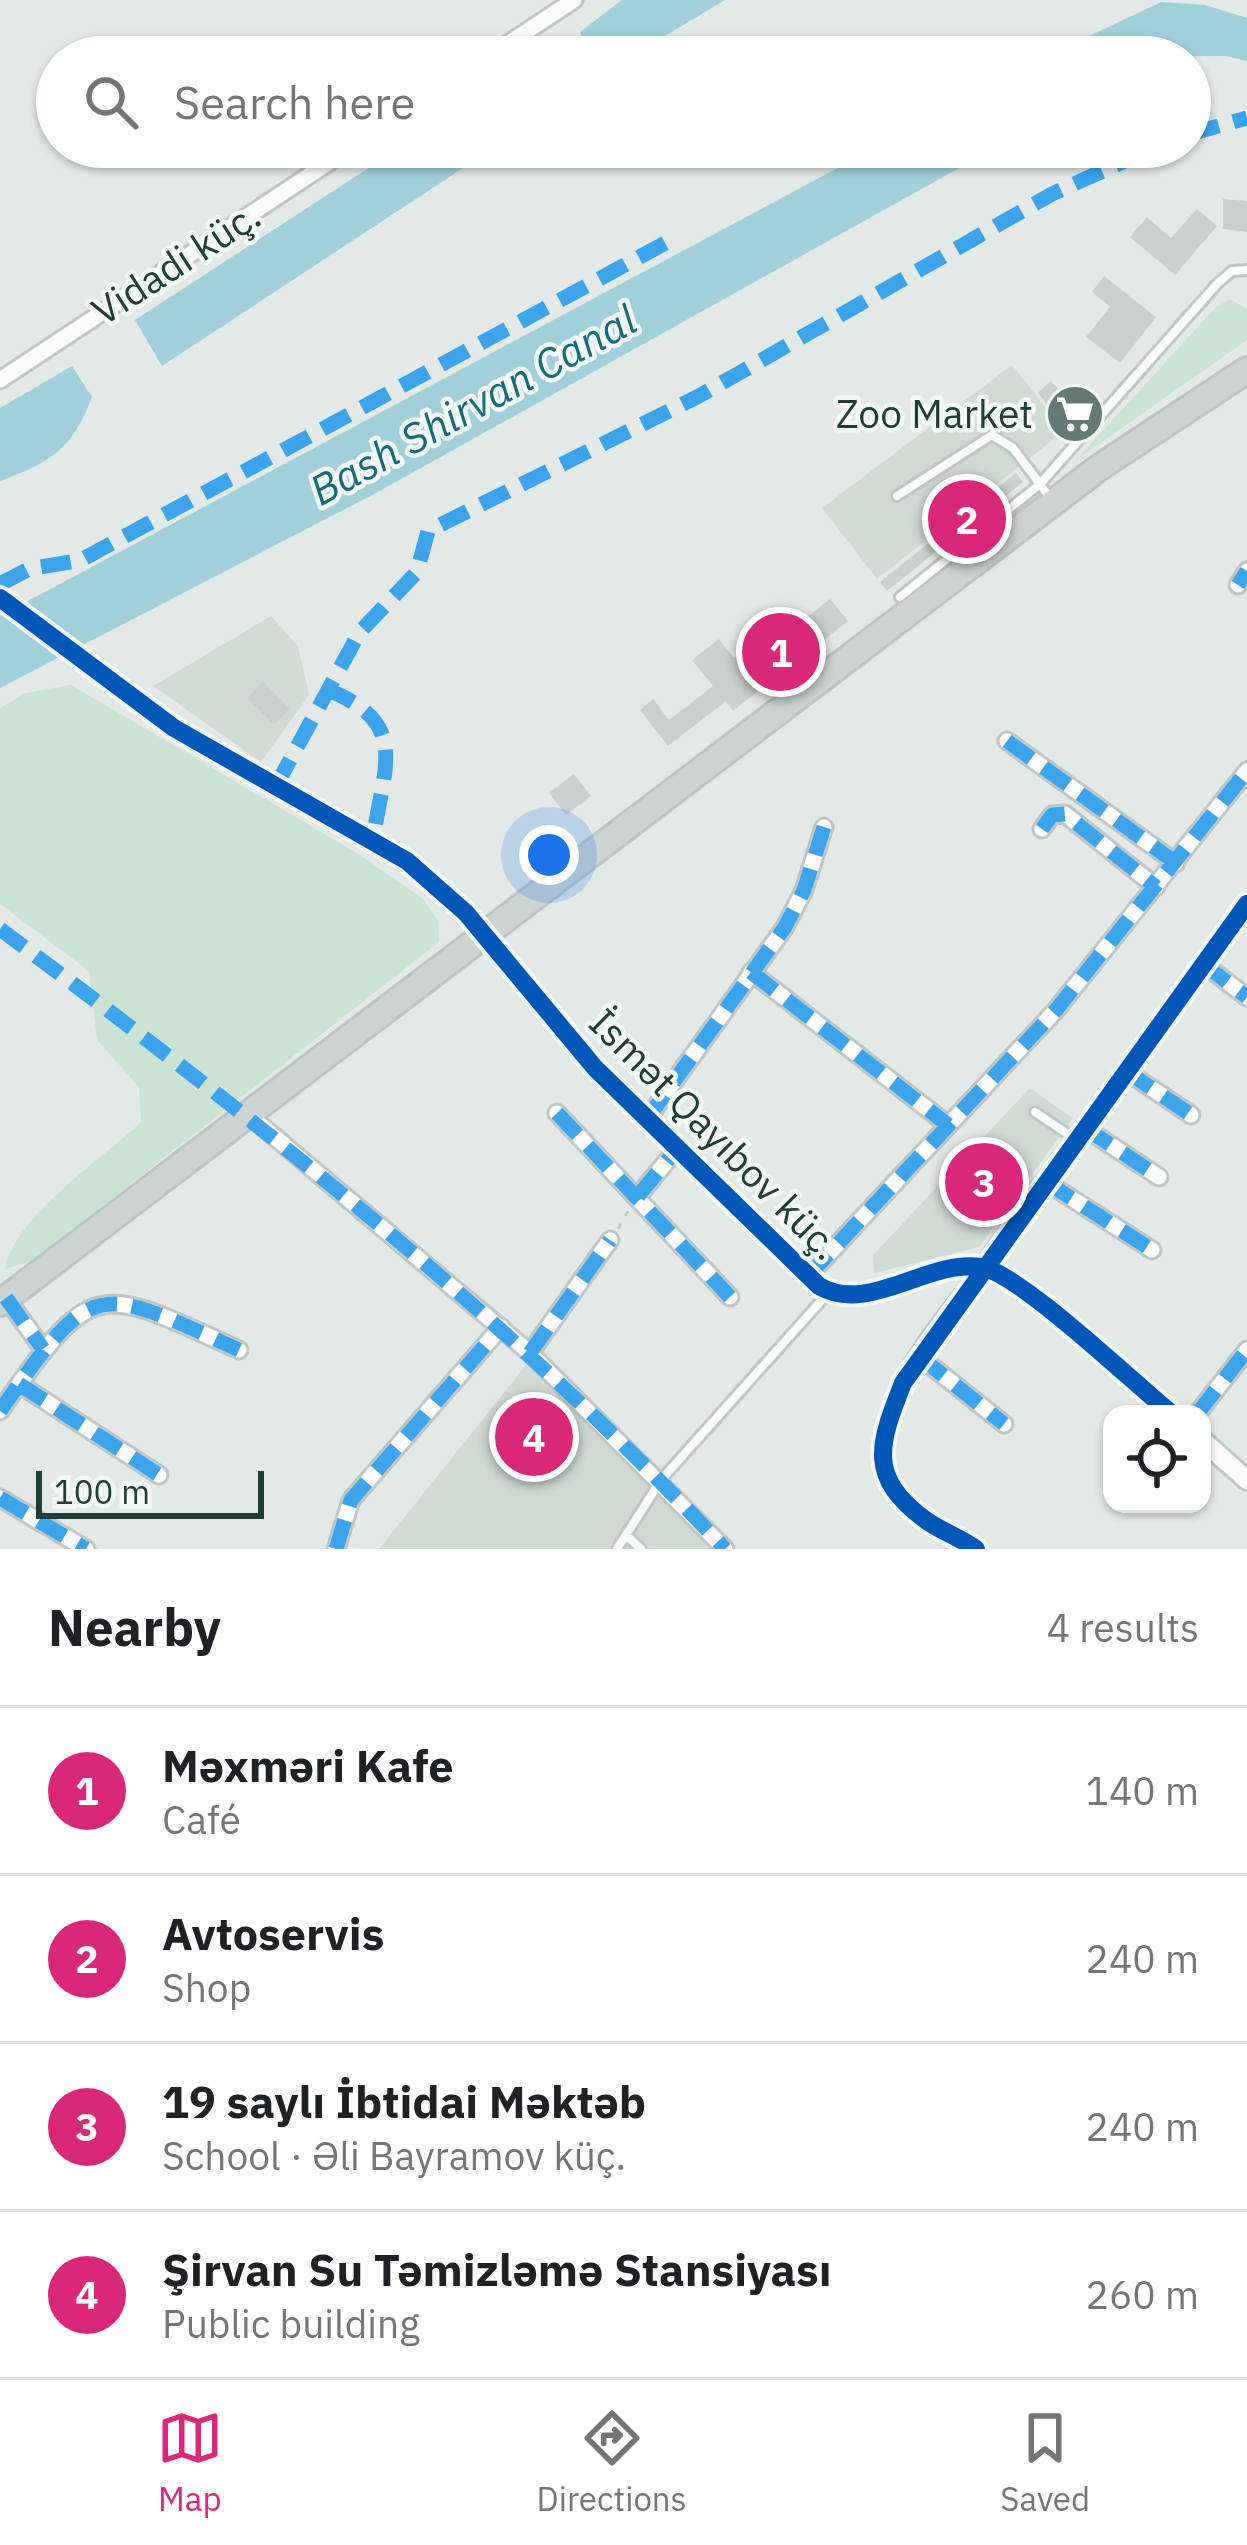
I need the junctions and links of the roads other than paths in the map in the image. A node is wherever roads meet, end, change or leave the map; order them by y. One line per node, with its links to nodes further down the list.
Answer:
1 (574, 0): 2 (street)
2 (520, 36)
3 (320, 168): 6 (street, Vidadi küç.)
4 (1247, 270): 7 (lane)
5 (1247, 370): 7 (main road)
6 (0, 380)
7 (1047, 494): 8 (lane); 9 (lane); 18 (main road)
8 (897, 496)
9 (900, 597)
10 (0, 598): 18 (street)
11 (1007, 741): 15 (street)
12 (1247, 771): 15 (street)
13 (824, 827): 20 (street)
14 (1042, 829): 16 (street)
15 (1176, 863): 16 (street)
16 (1156, 887): 28 (street)
17 (1247, 904): 19 (street)
18 (486, 936): 25 (main road); 27 (street, İsmət Qayıbov küç.)
19 (1203, 964): 21 (street); 22 (street)
20 (751, 972): 27 (street); 28 (street)
21 (1247, 997)
22 (1126, 1071): 26 (street); 29 (street)
23 (1034, 1112): 29 (lane)
24 (557, 1113): 33 (street)
25 (250, 1115): 40 (main road); 41 (street)
26 (1191, 1115)
27 (647, 1119): 30 (street, İsmət Qayıbov küç.)
28 (948, 1125): 37 (street)
29 (1080, 1134): 31 (street); 32 (street)
30 (677, 1149): 33 (street); 37 (street, İsmət Qayıbov küç.)
31 (1160, 1177)
32 (1046, 1182): 35 (street); 36 (street)
33 (638, 1196): 39 (street)
34 (610, 1240): 45 (street)
35 (1153, 1250)
36 (984, 1267): 38 (street, İsmət Qayıbov küç.); 46 (street); 48 (street)
37 (808, 1276): 38 (street, İsmət Qayıbov küç.)
38 (829, 1292): 54 (lane)
39 (730, 1297)
40 (3, 1301): 42 (street)
41 (501, 1327): 45 (street); 59 (street)
42 (44, 1349): 44 (street); 47 (street)
43 (1247, 1349): 49 (street)
44 (239, 1350)
45 (530, 1353): 54 (street)
46 (920, 1357): 51 (street); 63 (street)
47 (19, 1384): 50 (street); 53 (street)
48 (1161, 1405)
49 (1204, 1405)
50 (0, 1412)
51 (1004, 1424)
52 (1211, 1448): 55 (street)
53 (159, 1475)
54 (661, 1480): 57 (lane); 62 (street)
55 (1247, 1480)
56 (0, 1498): 58 (street)
57 (626, 1535): 60 (lane); 61 (lane)
58 (86, 1549)
59 (336, 1549)
60 (617, 1549)
61 (641, 1549)
62 (725, 1549)
63 (976, 1549)

